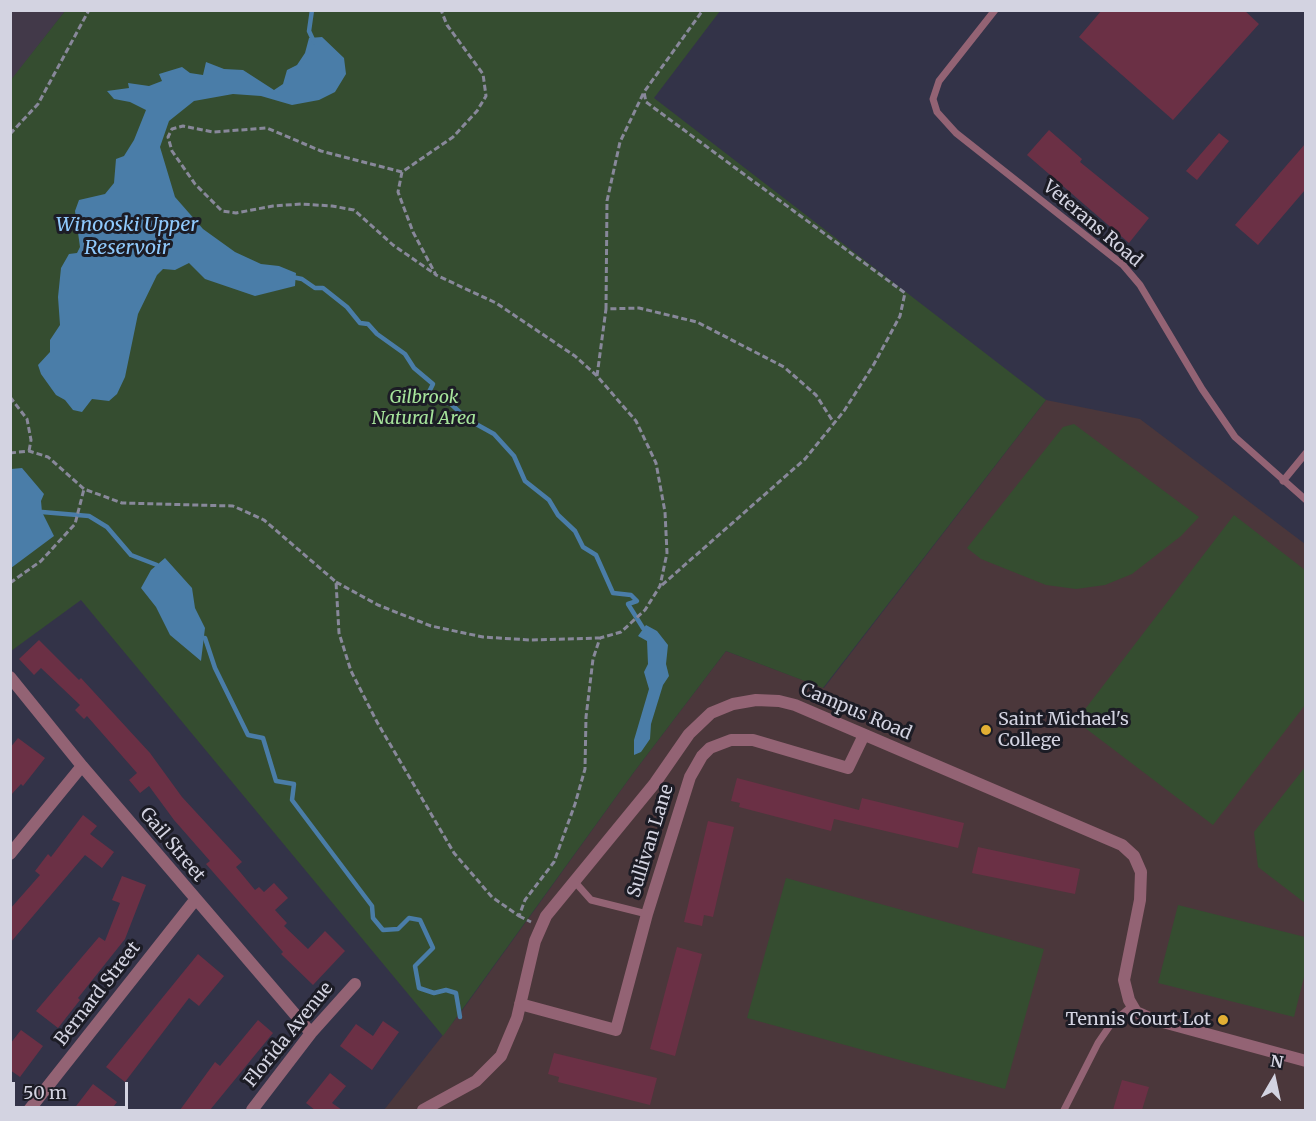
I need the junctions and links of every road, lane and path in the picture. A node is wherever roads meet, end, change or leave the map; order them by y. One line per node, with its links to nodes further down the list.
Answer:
1 (89, 10): 6 (path)
2 (441, 10): 7 (path)
3 (703, 10): 5 (path)
4 (995, 10): 16 (lane, Veterans Road)
5 (644, 92): 9 (path); 12 (path)
6 (10, 134)
7 (402, 171): 8 (path); 8 (path)
8 (436, 275): 10 (path)
9 (606, 309): 10 (path); 12 (path)
10 (597, 376): 21 (path)
11 (10, 397): 13 (path)
12 (834, 423): 21 (path)
13 (29, 451): 14 (path); 17 (path)
14 (10, 453)
15 (1305, 453): 16 (lane)
16 (1283, 481): 18 (lane, Veterans Road)
17 (84, 489): 19 (path); 20 (path)
18 (1305, 500)
19 (336, 582): 22 (path); 22 (path)
20 (10, 583)
21 (660, 586): 22 (path)
22 (600, 638)
23 (10, 676): 25 (street, Gail Street)
24 (864, 735): 27 (street, Campus Road); 29 (street, Sullivan Lane); 32 (street, Campus Road)
25 (82, 766): 26 (street); 28 (street, Gail Street)
26 (10, 854)
27 (575, 882): 29 (lane); 31 (street, Campus Road)
28 (195, 900): 33 (street, Gail Street); 35 (street, Bernard Street)
29 (648, 914): 31 (street, Sullivan Lane)
30 (355, 984): 33 (street, Florida Avenue)
31 (520, 1004): 37 (street, Campus Road)
32 (1132, 1006): 34 (street); 38 (lane)
33 (311, 1033): 36 (street, Florida Avenue)
34 (1305, 1061)
35 (30, 1110)
36 (252, 1110)
37 (423, 1110)
38 (1064, 1110)

